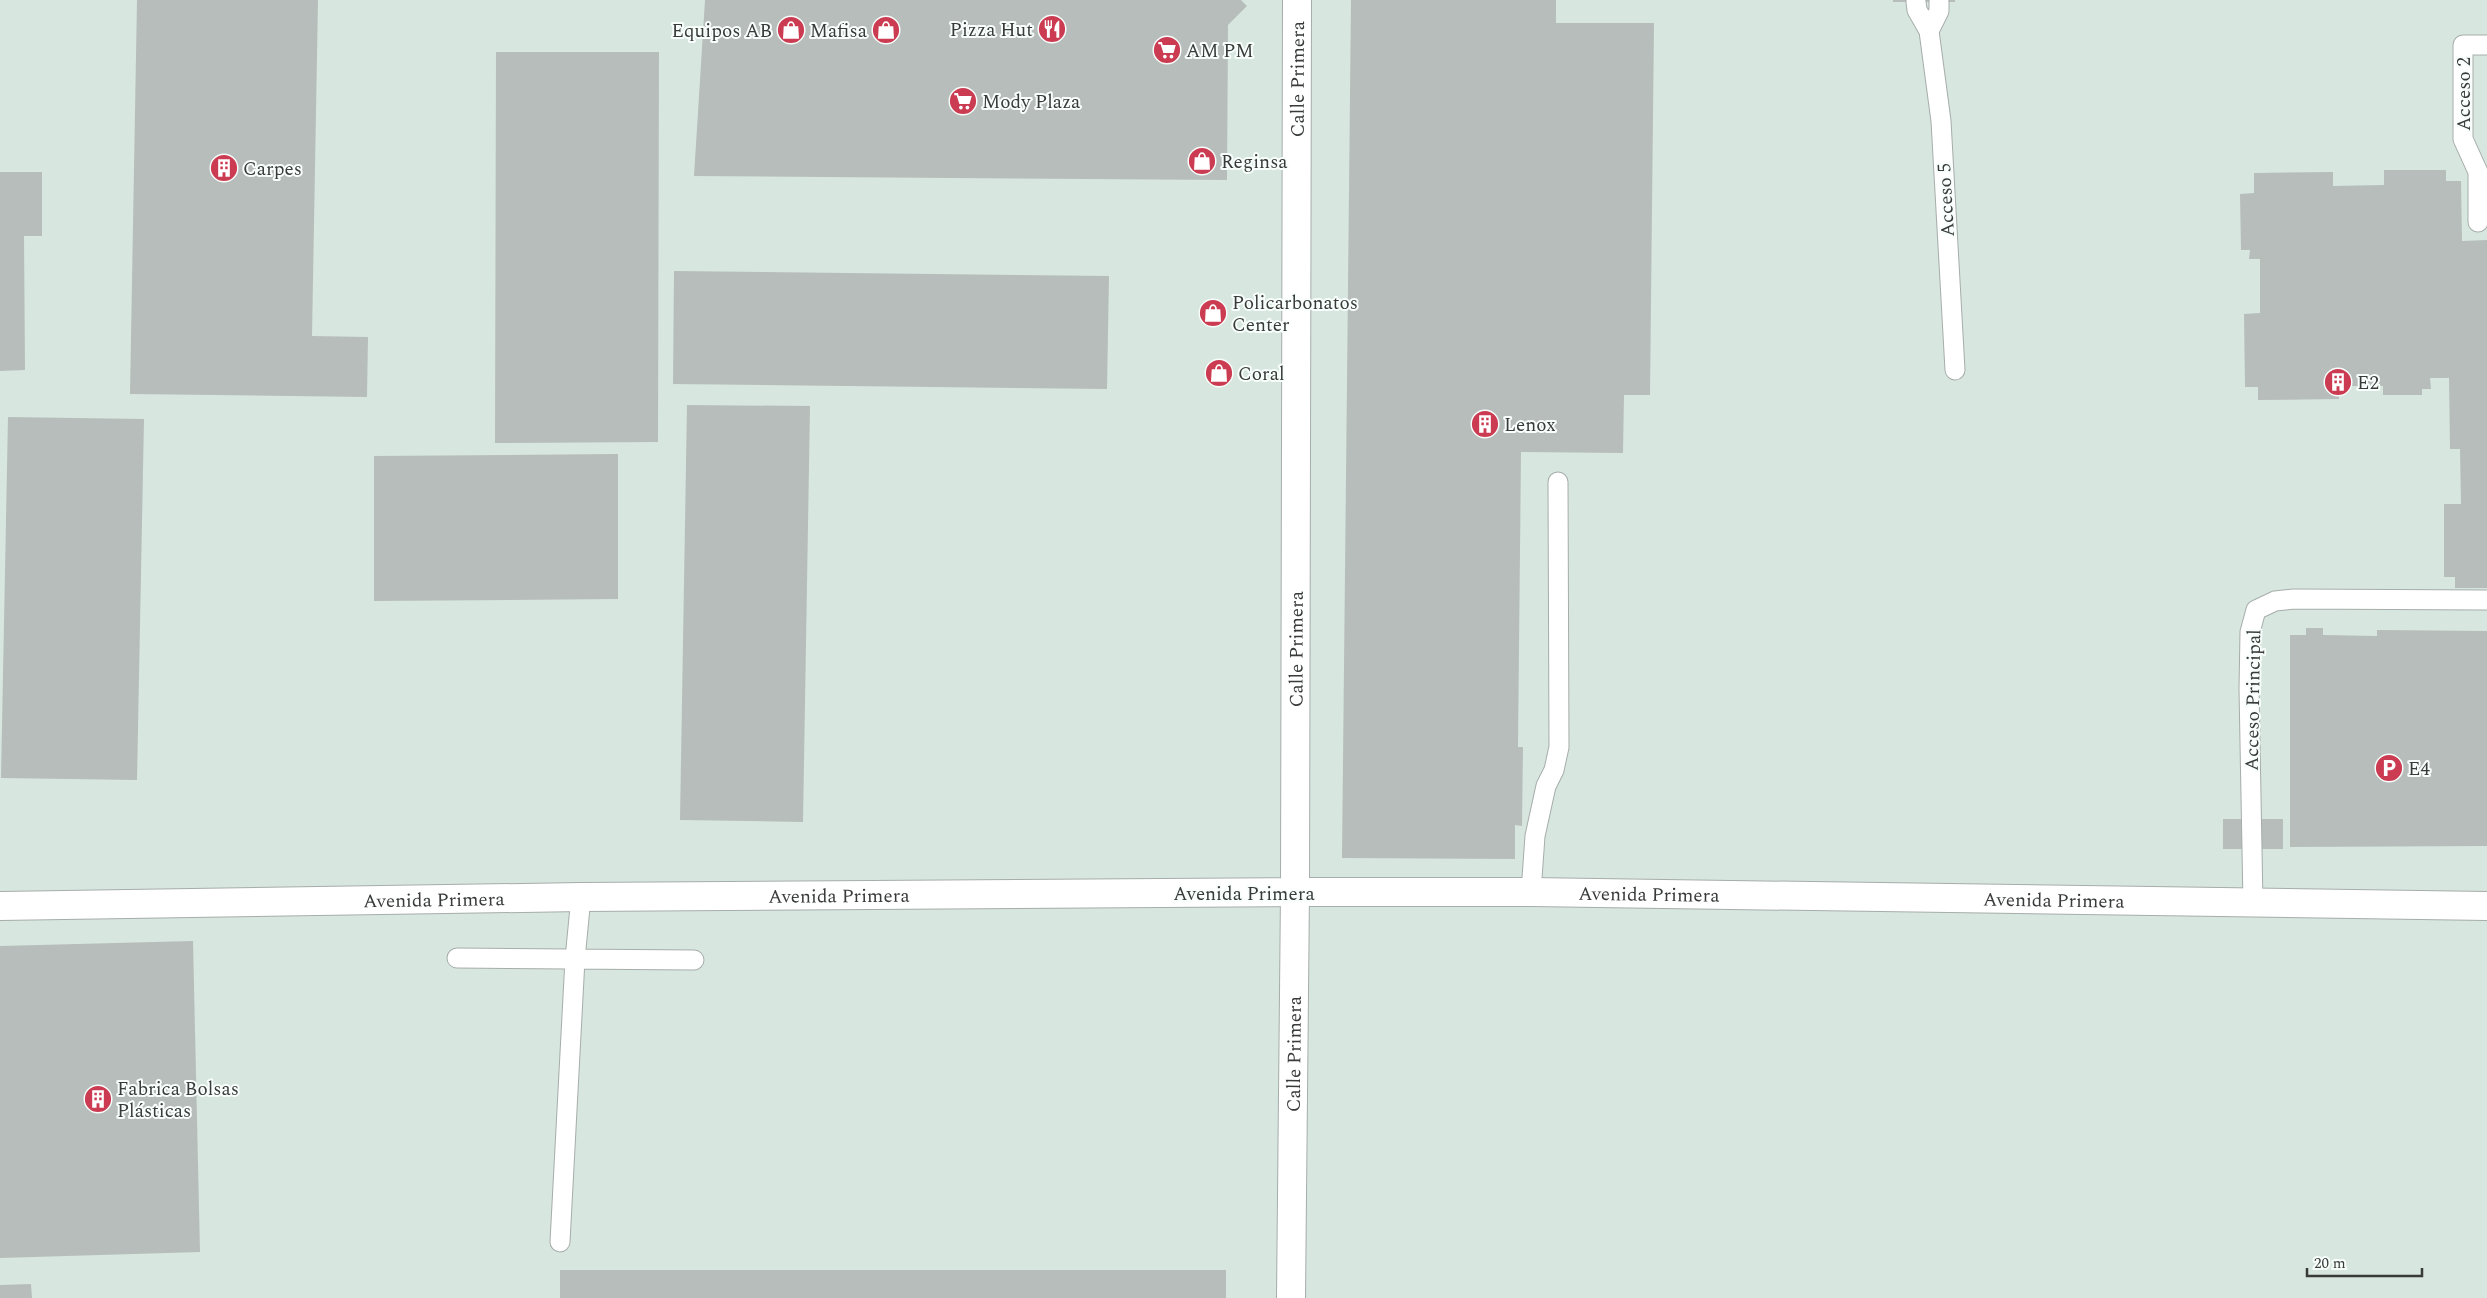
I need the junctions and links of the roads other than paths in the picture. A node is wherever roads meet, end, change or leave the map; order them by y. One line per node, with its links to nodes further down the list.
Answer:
1 (1297, 0): 10 (street, Calle Primera)
2 (1916, 2): 4 (lane, Acceso 5)
3 (1939, 2): 4 (lane)
4 (1929, 31): 7 (lane, Acceso 5)
5 (2487, 45): 6 (lane, Acceso 2)
6 (2478, 222)
7 (1955, 370)
8 (1558, 482): 11 (lane)
9 (2487, 600): 13 (lane, Acceso Principal)
10 (1294, 892): 11 (street, Avenida Primera); 12 (street, Avenida Primera); 20 (street, Calle Primera)
11 (1531, 892): 13 (street, Avenida Primera)
12 (581, 897): 14 (street, Avenida Primera); 17 (lane)
13 (2253, 903): 15 (street, Avenida Primera)
14 (0, 906)
15 (2487, 906)
16 (457, 958): 17 (lane)
17 (575, 959): 18 (lane); 19 (lane)
18 (694, 960)
19 (560, 1242)
20 (1291, 1298)

